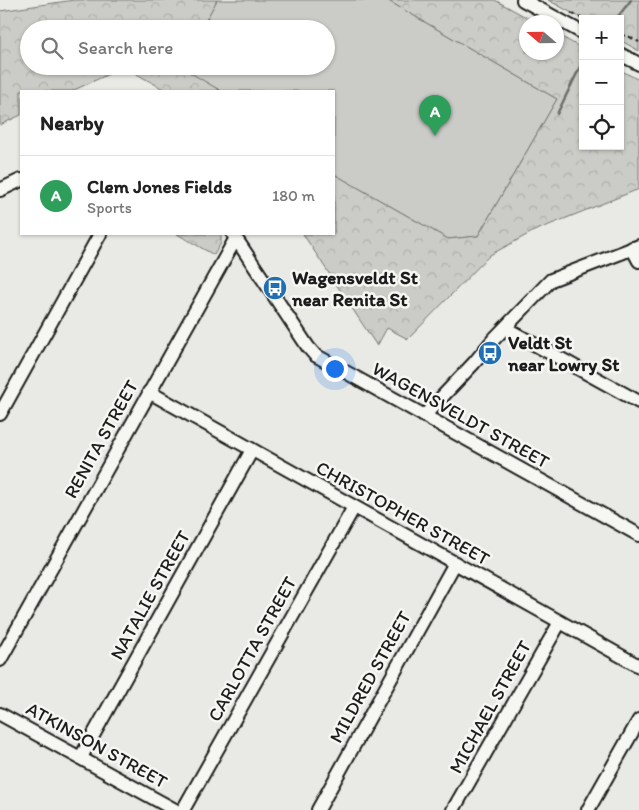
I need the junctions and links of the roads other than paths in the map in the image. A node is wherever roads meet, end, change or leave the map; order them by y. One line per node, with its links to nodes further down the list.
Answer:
1 (523, 0): 2 (street)
2 (579, 31)
3 (624, 56): 4 (street)
4 (639, 64)
5 (20, 180): 6 (street)
6 (0, 190)
7 (99, 235): 14 (street)
8 (234, 236): 12 (street, RENITA STREET); 15 (street, WAGENSVELDT STREET)
9 (636, 247): 10 (street); 11 (street)
10 (639, 261)
11 (505, 328): 13 (street); 15 (street)
12 (149, 392): 16 (street, CHRISTOPHER STREET); 21 (street, RENITA STREET)
13 (639, 402)
14 (0, 414)
15 (424, 416): 18 (street, WAGENSVELDT STREET)
16 (252, 450): 17 (street, CHRISTOPHER STREET); 25 (street, NATALIE STREET)
17 (354, 507): 19 (street, CHRISTOPHER STREET); 27 (street, CARLOTTA STREET)
18 (639, 535)
19 (455, 563): 20 (street, CHRISTOPHER STREET); 28 (street, MILDRED STREET)
20 (560, 622): 22 (street, CHRISTOPHER STREET); 29 (street, MICHAEL STREET)
21 (0, 660)
22 (639, 666)
23 (0, 714): 25 (street, ATKINSON STREET)
24 (639, 720): 30 (street)
25 (81, 757): 26 (street, ATKINSON STREET)
26 (175, 810)
27 (183, 810)
28 (318, 810)
29 (453, 810)
30 (588, 810)

